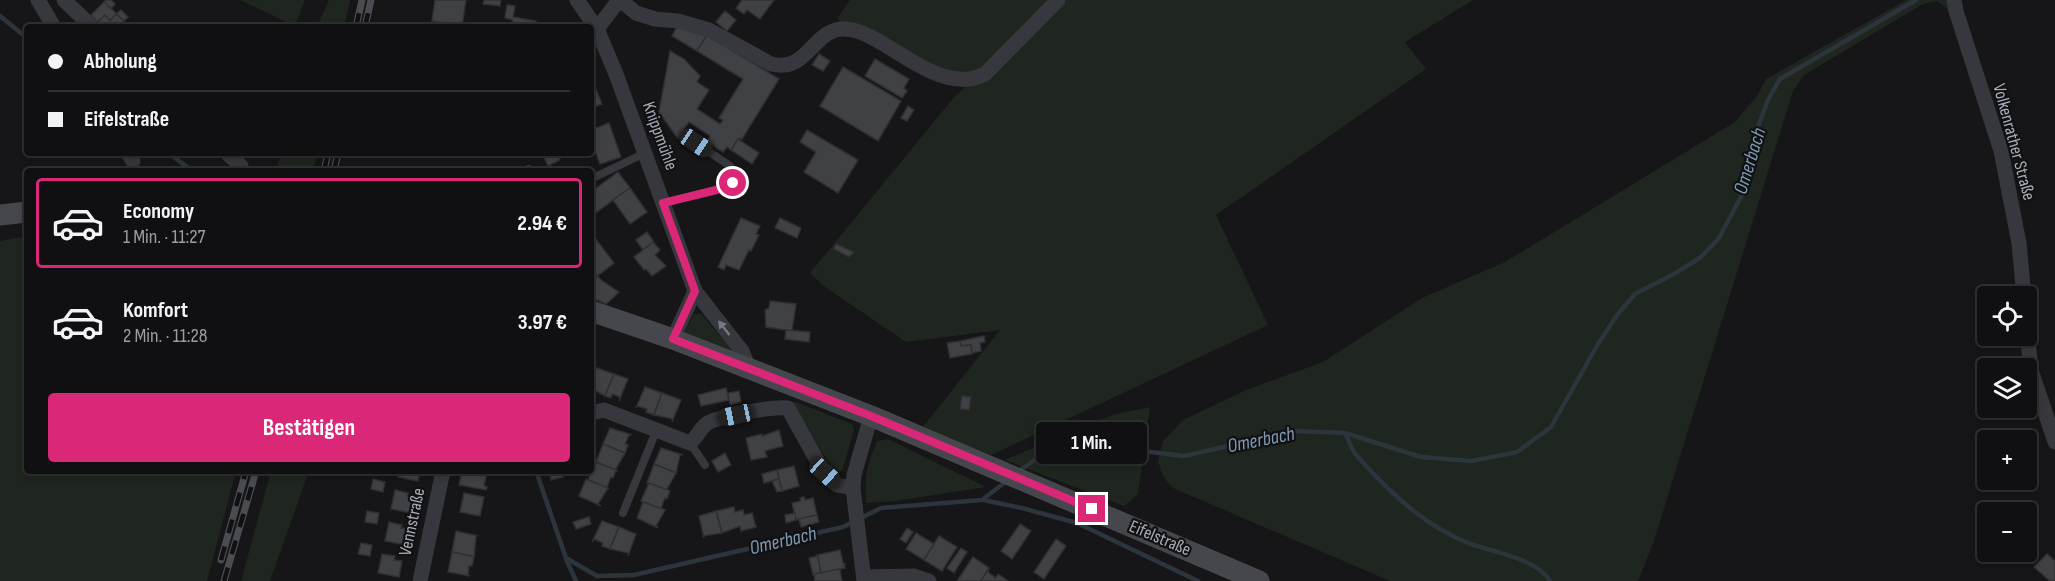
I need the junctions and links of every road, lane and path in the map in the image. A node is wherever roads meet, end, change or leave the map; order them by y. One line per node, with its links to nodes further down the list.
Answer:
1 (39, 0): 7 (street)
2 (64, 0): 8 (street)
3 (577, 0): 9 (street, Knippmühle)
4 (619, 0): 5 (street); 11 (street)
5 (1058, 0)
6 (1954, 0): 20 (street, Volkenrather Straße)
7 (52, 24)
8 (89, 24)
9 (594, 24)
10 (594, 25): 11 (street, Knippmühle)
11 (597, 29): 13 (street, Knippmühle)
12 (696, 143): 17 (lane)
13 (645, 153): 16 (lane); 17 (street, Knippmühle)
14 (230, 156): 15 (street)
15 (241, 166)
16 (594, 178)
17 (663, 203): 21 (street, Knippmühle)
18 (24, 212): 19 (main road)
19 (0, 215)
20 (2023, 286)
21 (695, 291): 23 (street); 25 (street, Knippmühle, one-way to 21)
22 (594, 312): 23 (main road, Eifelstraße)
23 (673, 339): 25 (main road, Eifelstraße)
24 (2028, 346): 29 (street)
25 (749, 368): 27 (main road, Eifelstraße)
26 (594, 412): 28 (street)
27 (871, 416): 33 (street); 38 (main road, Eifelstraße)
28 (656, 431): 30 (street); 34 (lane)
29 (2055, 442)
30 (690, 443): 31 (lane); 33 (street)
31 (705, 465)
32 (441, 474): 36 (street, Vennstraße)
33 (853, 488): 35 (street)
34 (623, 513)
35 (864, 579): 37 (street)
36 (420, 581)
37 (929, 581)
38 (1259, 581)

